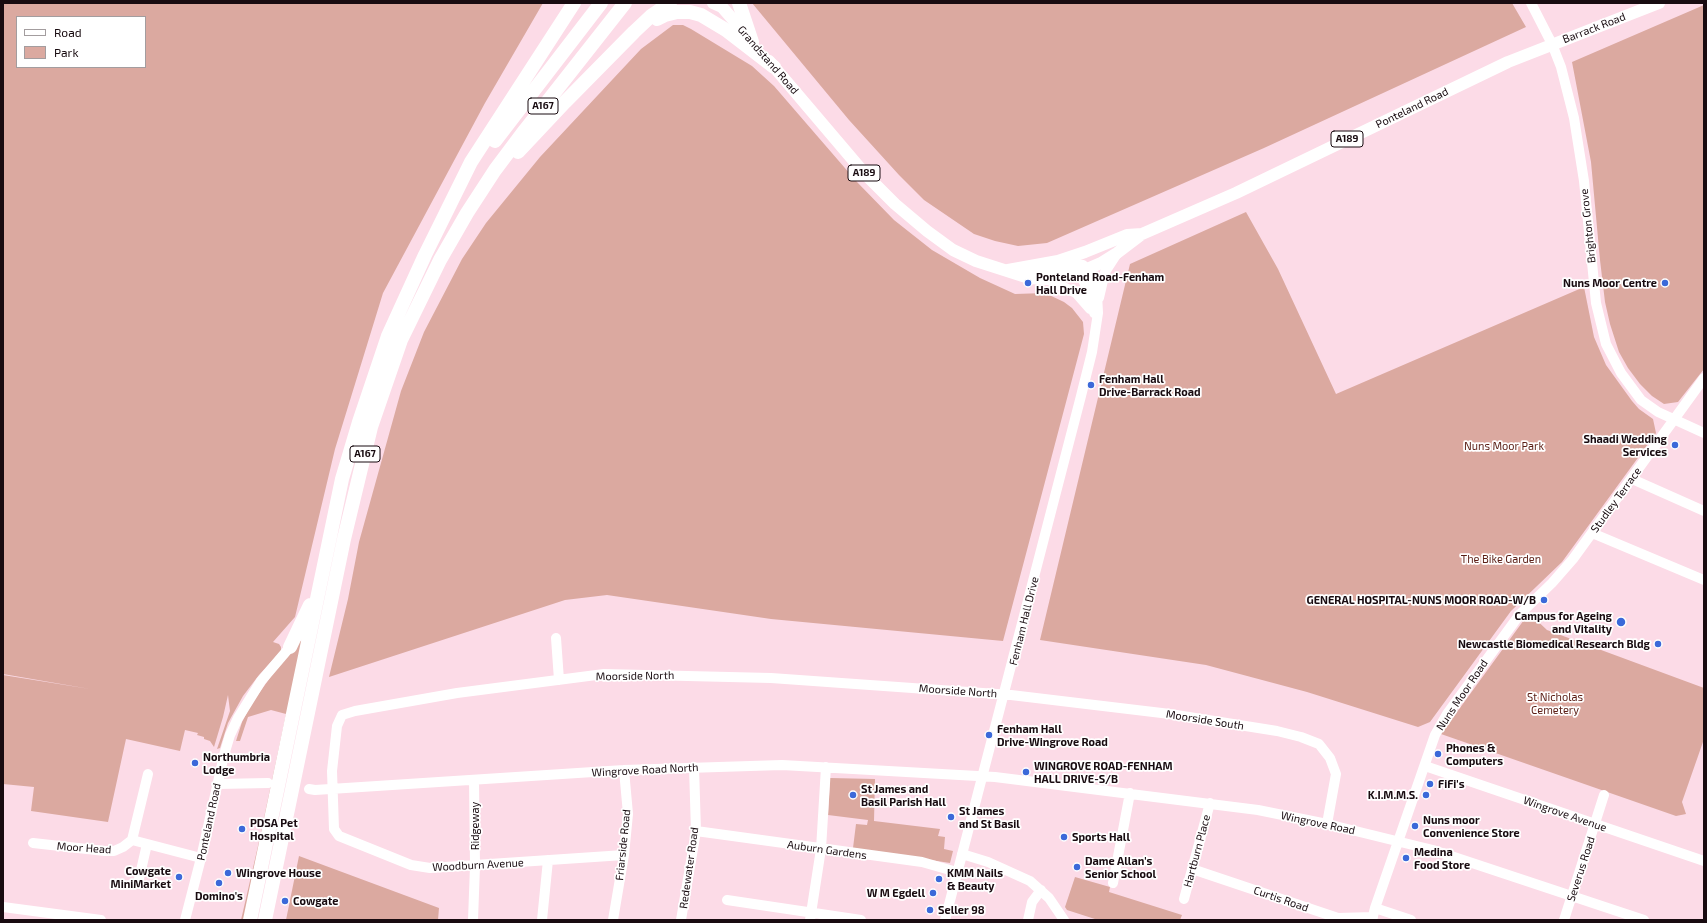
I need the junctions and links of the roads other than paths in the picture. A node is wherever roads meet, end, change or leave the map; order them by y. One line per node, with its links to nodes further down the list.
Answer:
1 (601, 3): 13 (highway, A167)
2 (625, 3): 14 (highway, A167)
3 (670, 3): 9 (highway)
4 (739, 3): 10 (highway)
5 (1531, 3): 11 (street, Brighton Grove)
6 (1659, 3): 11 (main road, Barrack Road / A189)
7 (719, 4): 10 (main road, Grandstand Road / A189)
8 (573, 5): 13 (highway)
9 (634, 32): 12 (highway); 14 (highway)
10 (752, 42): 12 (main road, Grandstand Road / A189)
11 (1552, 44): 15 (main road, Ponteland Road / A189); 24 (street, Brighton Grove)
12 (774, 67): 19 (main road, Grandstand Road / A189)
13 (451, 206): 30 (highway, A167)
14 (467, 213): 79 (highway, A167)
15 (1142, 234): 16 (main road, Ponteland Road / A189); 17 (main road, Ponteland Road / A189)
16 (1085, 252): 18 (street); 19 (main road, Ponteland Road / A189)
17 (1118, 253): 18 (main road, Ponteland Road / A189); 21 (street)
18 (1082, 268): 19 (street); 20 (main road, Ponteland Road / A189); 21 (street, Fenham Hall Drive); 22 (street, Fenham Hall Drive)
19 (1011, 270): 20 (main road, Ponteland Road / A189)
20 (1047, 279): 22 (street)
21 (1098, 301): 22 (street, Fenham Hall Drive)
22 (1096, 318): 35 (street, Fenham Hall Drive)
23 (1704, 378): 24 (street, Studley Terrace)
24 (1673, 420): 25 (street, Brighton Grove); 26 (street, Studley Terrace)
25 (1704, 433)
26 (1632, 479): 27 (street); 28 (street, Studley Terrace)
27 (1704, 511)
28 (1592, 533): 29 (street); 31 (street, Studley Terrace)
29 (1703, 579)
30 (319, 585): 33 (highway); 78 (highway, A167)
31 (1520, 614): 36 (street, Nuns Moor Road)
32 (556, 638): 34 (street)
33 (290, 647): 44 (street, Ponteland Road)
34 (559, 680): 35 (street, Moorside North); 45 (street, Moorside North)
35 (1004, 694): 41 (street, Fenham Hall Drive); 50 (street, Moorside South)
36 (1425, 766): 51 (street, Wingrove Avenue); 54 (street, Nuns Moor Road)
37 (826, 767): 38 (street, Wingrove Road North); 41 (street, Wingrove Road North); 57 (street)
38 (694, 768): 39 (street, Wingrove Road North); 52 (street, Redewater Road)
39 (624, 770): 42 (street, Wingrove Road North); 59 (street, Friarside Road)
40 (148, 774): 53 (street)
41 (982, 776): 47 (street, Wingrove Road); 58 (street, Fenham Hall Drive)
42 (474, 780): 45 (street, Wingrove Road North); 63 (street, Ridgeway)
43 (268, 783): 44 (street)
44 (218, 784): 60 (street, Ponteland Road)
45 (334, 788): 46 (street, Wingrove Road North); 63 (street, Woodburn Avenue)
46 (309, 789)
47 (1130, 793): 49 (street, Wingrove Road); 67 (street)
48 (1604, 795): 51 (street, Severus Road)
49 (1210, 804): 50 (street, Wingrove Road); 64 (street, Hartburn Place)
50 (1327, 824): 54 (street, Wingrove Road)
51 (1595, 824): 62 (street, Wingrove Avenue); 69 (street, Severus Road)
52 (696, 831): 57 (street, Auburn Gardens); 83 (street, Redewater Road)
53 (132, 840): 55 (street, Moor Head); 56 (street)
54 (1399, 841): 69 (street, Wingrove Road); 73 (street, Nuns Moor Road)
55 (33, 843)
56 (147, 844): 60 (street); 66 (street)
57 (821, 849): 65 (street, Auburn Gardens); 74 (street)
58 (962, 854): 65 (street, Fenham Hall Drive); 68 (street)
59 (624, 855): 61 (street, Woodburn Avenue); 82 (street, Friarside Road)
60 (201, 858): 77 (street, Ponteland Road)
61 (548, 860): 63 (street, Woodburn Avenue); 81 (street)
62 (1704, 861)
63 (475, 866): 80 (street, Ridgeway)
64 (1192, 869): 70 (street, Hartburn Place); 73 (street, Curtis Road)
65 (958, 872): 85 (street, Fenham Hall Drive)
66 (139, 880)
67 (1113, 882)
68 (1041, 890): 86 (street); 87 (street)
69 (1572, 896): 89 (street, Severus Road); 90 (street, Wingrove Road)
70 (1184, 899)
71 (728, 900): 74 (street)
72 (3, 906): 75 (street)
73 (1373, 915): 88 (street)
74 (810, 916): 84 (street)
75 (52, 917): 76 (street)
76 (101, 920)
77 (186, 920)
78 (250, 920)
79 (265, 920)
80 (473, 920)
81 (542, 920)
82 (613, 920)
83 (681, 920)
84 (861, 920)
85 (945, 920)
86 (1028, 920)
87 (1064, 920)
88 (1411, 920)
89 (1564, 920)
90 (1644, 920)

